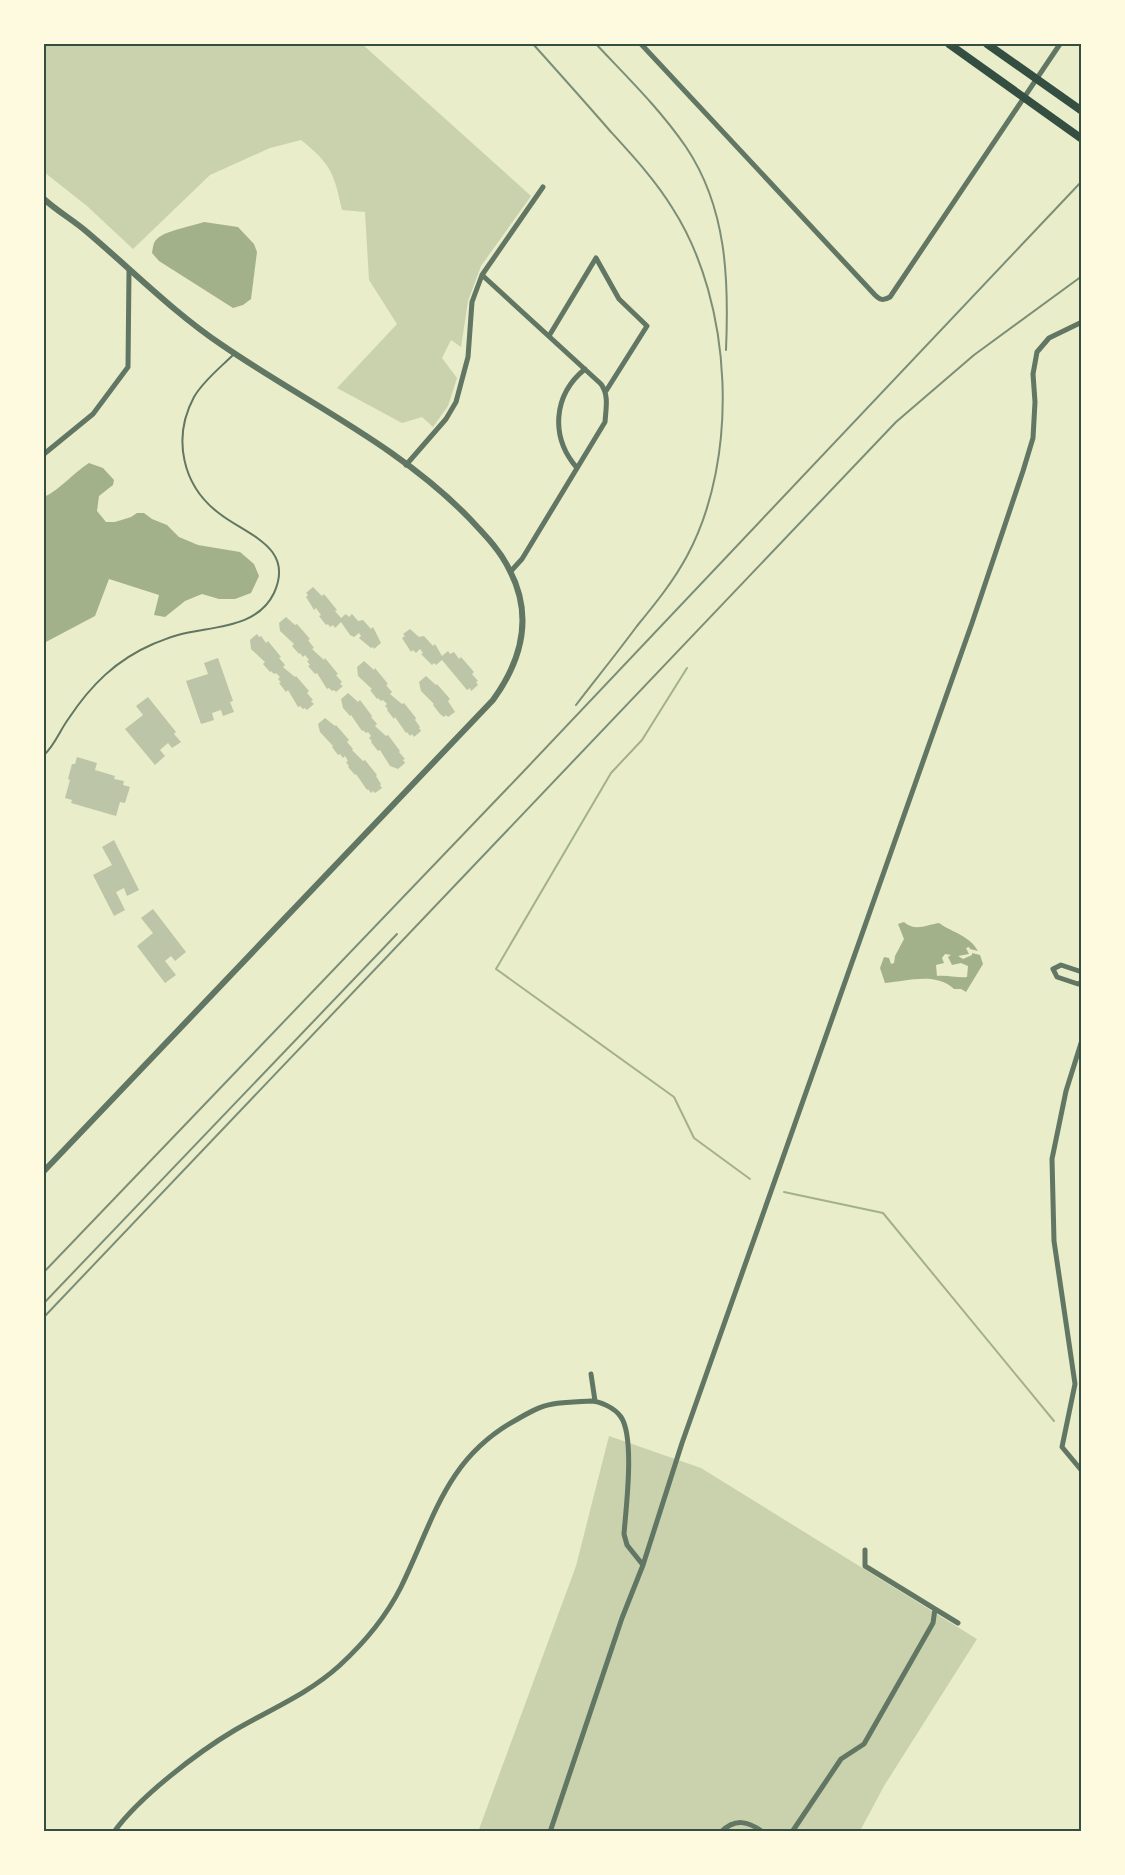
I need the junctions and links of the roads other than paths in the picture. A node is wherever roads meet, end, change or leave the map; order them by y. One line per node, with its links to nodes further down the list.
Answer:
1 (641, 44): 3 (street)
2 (949, 44): 6 (highway)
3 (1060, 44)
4 (990, 46): 5 (highway)
5 (1082, 111)
6 (1082, 139)
7 (543, 187): 10 (street)
8 (45, 203): 9 (street)
9 (129, 271): 13 (street); 16 (street)
10 (482, 275): 12 (street); 17 (street)
11 (1082, 322): 29 (street)
12 (549, 336): 14 (street); 15 (street)
13 (234, 353): 17 (street); 20 (lane)
14 (585, 369): 15 (street); 18 (street)
15 (606, 391): 18 (street)
16 (44, 454)
17 (406, 465): 19 (street)
18 (577, 468): 19 (street)
19 (511, 571): 24 (street)
20 (44, 755)
21 (1082, 972): 22 (street)
22 (1082, 982)
23 (1082, 1041): 27 (street)
24 (44, 1171)
25 (591, 1374): 26 (street)
26 (595, 1401): 29 (street); 32 (street)
27 (1082, 1471)
28 (865, 1550): 30 (street)
29 (643, 1565): 33 (street)
30 (935, 1609): 31 (street); 36 (street)
31 (958, 1623)
32 (114, 1832)
33 (550, 1832)
34 (721, 1832): 35 (street)
35 (763, 1832)
36 (792, 1832)

